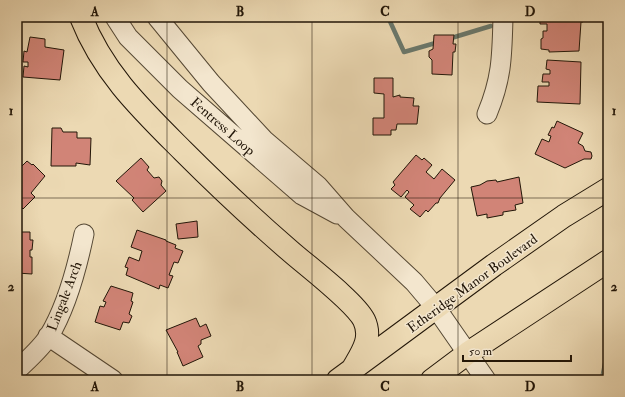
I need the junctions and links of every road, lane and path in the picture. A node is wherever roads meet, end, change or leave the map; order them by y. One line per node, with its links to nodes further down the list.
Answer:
1 (81, 17): 14 (main road)
2 (115, 17): 7 (street, Fentress Loop)
3 (157, 17): 7 (street, Fentress Loop)
4 (503, 17): 5 (street)
5 (487, 114)
6 (608, 189): 10 (main road, Etheridge Manor Boulevard)
7 (346, 218): 10 (street, Fentress Loop)
8 (84, 234): 11 (street, Lingale Arch)
9 (608, 261): 12 (main road)
10 (436, 308): 12 (street, Fentress Loop); 14 (main road, Etheridge Manor Boulevard)
11 (48, 336): 13 (street, Lingale Arch); 15 (street)
12 (468, 354): 16 (main road); 17 (street, Fentress Loop)
13 (17, 370)
14 (345, 375)
15 (113, 380)
16 (432, 380)
17 (486, 380)

